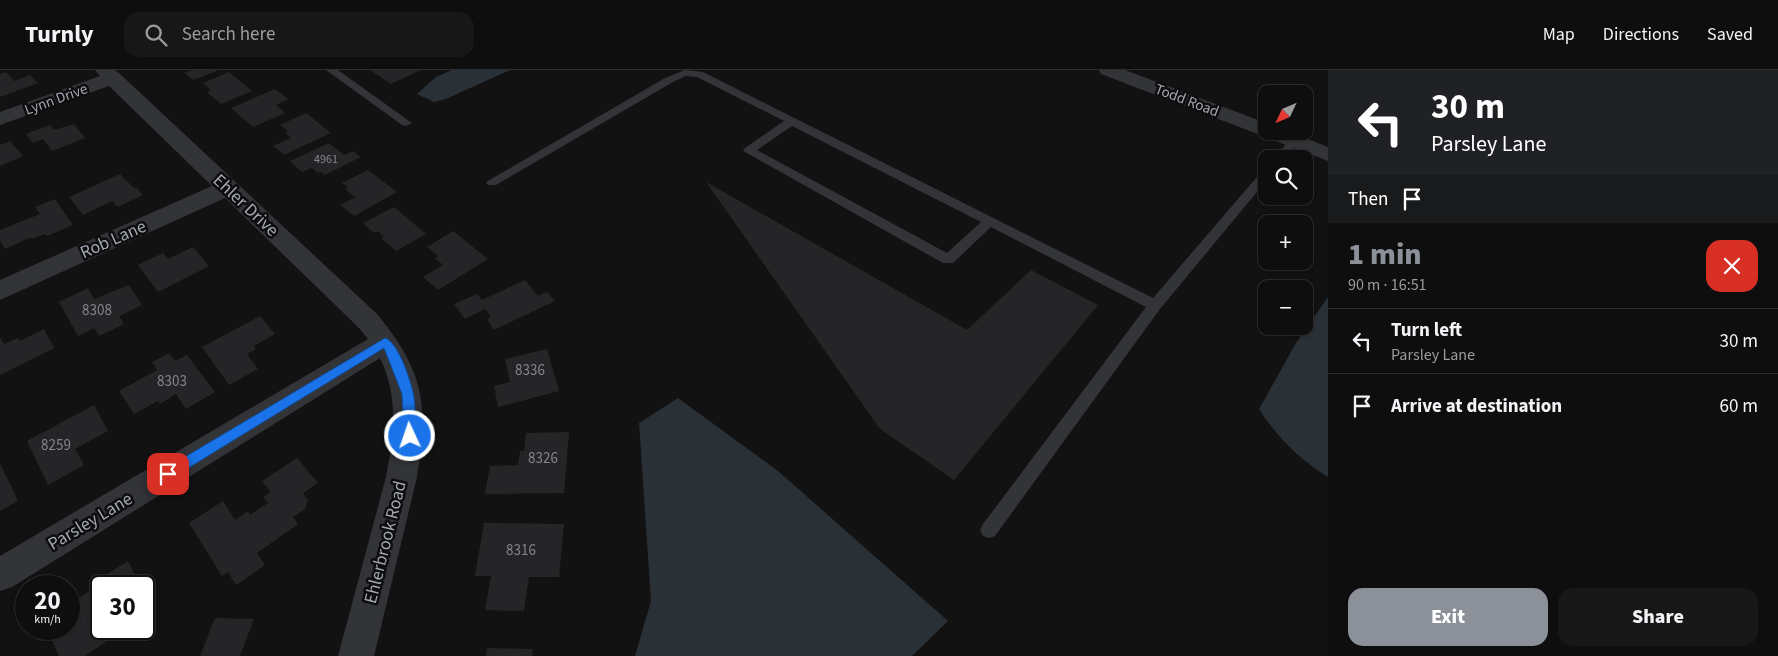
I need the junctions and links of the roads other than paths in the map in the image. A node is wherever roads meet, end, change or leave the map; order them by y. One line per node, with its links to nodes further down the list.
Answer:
1 (332, 70): 6 (lane)
2 (1108, 70): 7 (street, Todd Road)
3 (108, 74): 4 (street, Lynn Drive); 13 (street, Ehler Drive)
4 (0, 119)
5 (792, 121): 11 (lane); 14 (lane); 14 (lane)
6 (406, 123)
7 (1258, 128)
8 (1294, 141): 9 (lane); 10 (street, Todd Road)
9 (1287, 150)
10 (1328, 154)
11 (492, 182)
12 (1258, 183): 16 (lane)
13 (226, 188): 15 (street, Rob Lane); 17 (street, Ehler Drive)
14 (990, 221): 16 (lane)
15 (0, 291)
16 (1155, 305): 18 (lane)
17 (385, 342): 19 (street, Parsley Lane); 20 (street, Ehlerbrook Road)
18 (989, 530)
19 (0, 575)
20 (356, 656)

